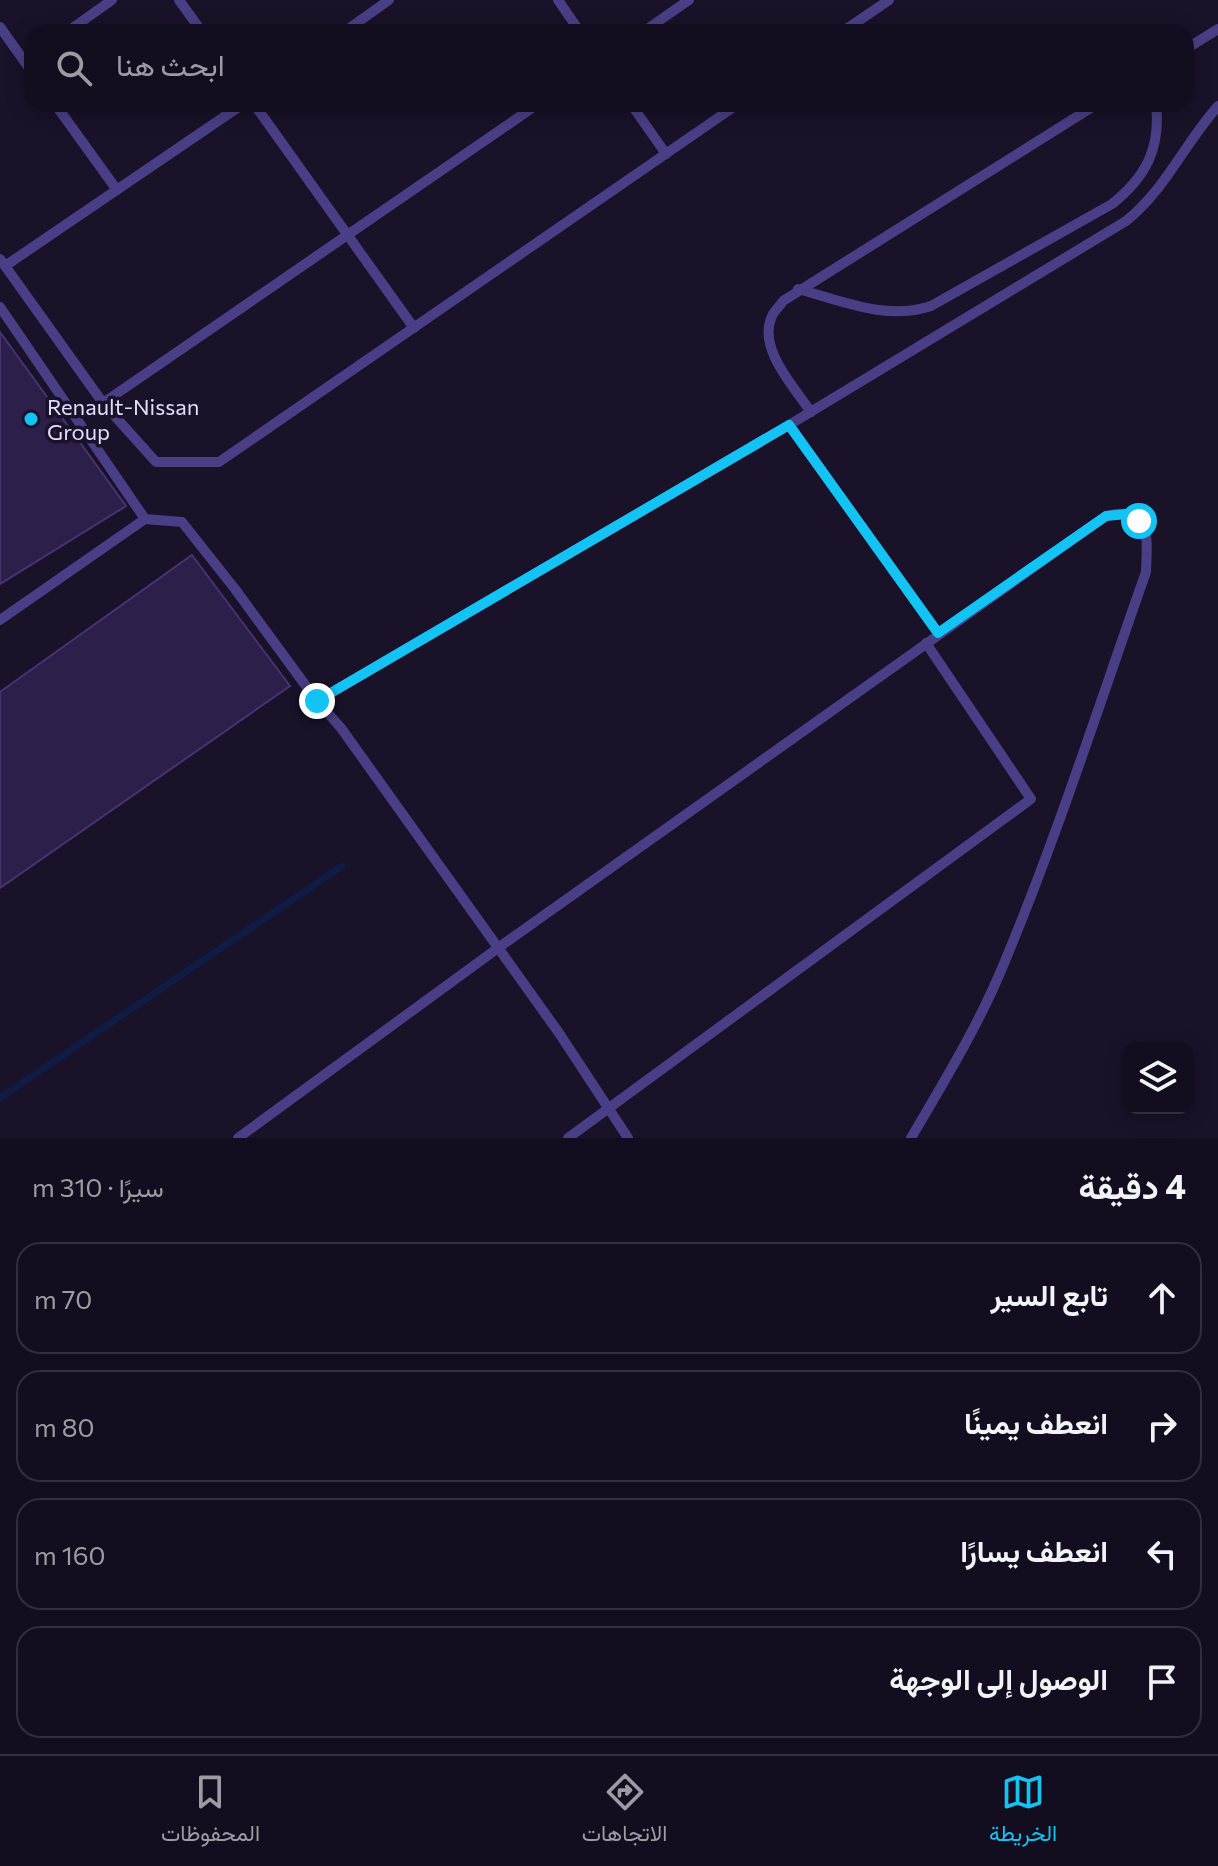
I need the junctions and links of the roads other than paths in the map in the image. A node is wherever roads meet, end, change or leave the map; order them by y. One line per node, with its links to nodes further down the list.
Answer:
1 (112, 0): 7 (lane)
2 (179, 0): 8 (lane)
3 (389, 0): 9 (lane)
4 (558, 0): 10 (lane)
5 (689, 0): 11 (lane)
6 (889, 0): 12 (lane)
7 (78, 24)
8 (196, 24)
9 (355, 24)
10 (574, 24)
11 (654, 24)
12 (854, 24)
13 (0, 27): 16 (lane)
14 (1218, 29): 15 (lane)
15 (1194, 44)
16 (24, 54)
17 (1218, 106): 34 (lane)
18 (61, 112): 27 (lane)
19 (231, 112): 27 (lane)
20 (260, 112): 28 (lane)
21 (526, 112): 28 (lane)
22 (637, 112): 26 (lane)
23 (726, 112): 26 (lane)
24 (1084, 112): 30 (lane)
25 (1156, 112): 30 (lane)
26 (666, 154): 32 (lane)
27 (117, 190): 29 (lane)
28 (348, 235): 32 (lane); 33 (lane)
29 (2, 263): 33 (lane)
30 (798, 289): 34 (lane)
31 (0, 307): 36 (lane)
32 (414, 328): 33 (lane)
33 (103, 403)
34 (811, 412): 35 (lane)
35 (789, 425): 38 (lane); 40 (lane)
36 (145, 519): 37 (lane); 40 (lane)
37 (0, 620)
38 (938, 633): 39 (lane); 46 (lane)
39 (926, 643): 41 (lane); 42 (lane)
40 (317, 701): 41 (lane)
41 (498, 948): 42 (lane); 43 (lane)
42 (608, 1110): 44 (lane); 45 (lane)
43 (238, 1138)
44 (568, 1138)
45 (628, 1138)
46 (911, 1138)

